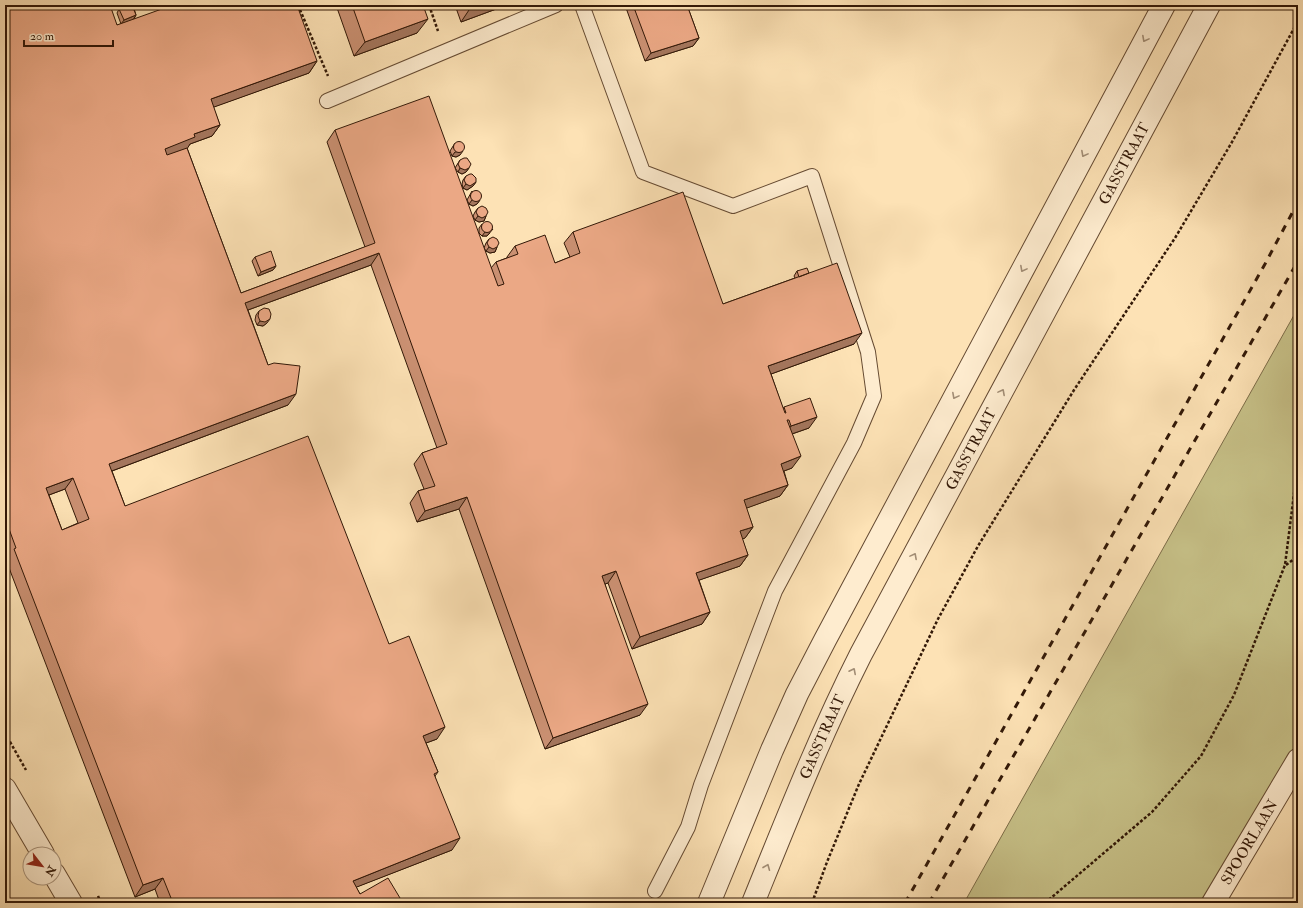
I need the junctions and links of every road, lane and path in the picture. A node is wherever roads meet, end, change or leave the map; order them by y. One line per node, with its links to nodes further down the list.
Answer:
1 (298, 5): 7 (path)
2 (556, 5): 7 (lane)
3 (582, 5): 15 (lane)
4 (1164, 5): 17 (street, one-way to 17)
5 (1209, 5): 18 (street, GASSTRAAT, one-way to 5)
6 (1298, 21): 19 (path)
7 (332, 99)
8 (1298, 462): 10 (path)
9 (1298, 556): 10 (path)
10 (1285, 566): 20 (path)
11 (1298, 760): 21 (street, SPOORLAAN)
12 (5, 789): 13 (street)
13 (37, 846)
14 (61, 886): 16 (street)
15 (655, 891)
16 (71, 903)
17 (709, 903)
18 (753, 903)
19 (812, 903)
20 (1045, 903)
21 (1213, 903)

